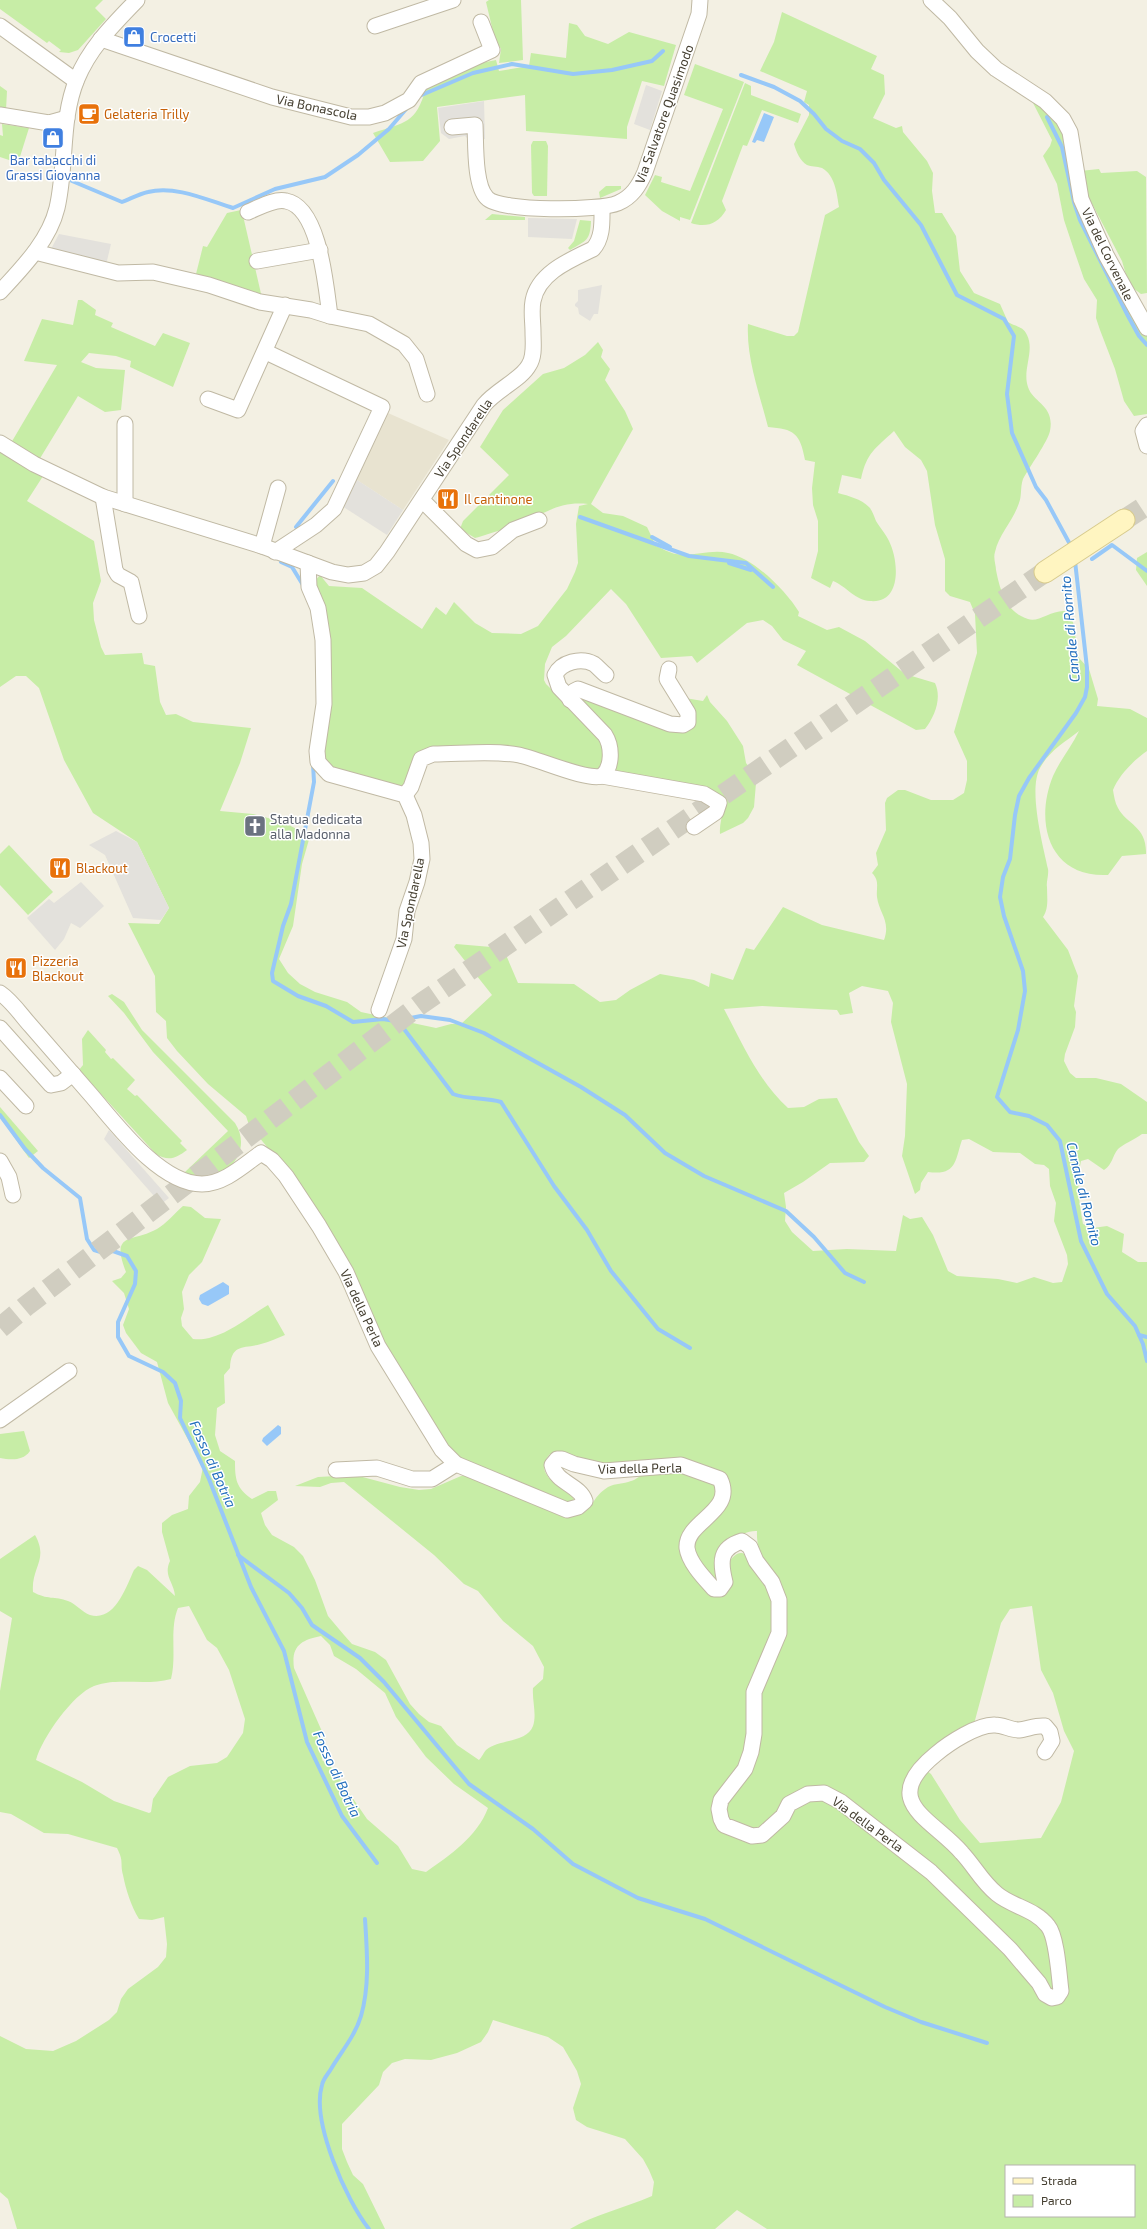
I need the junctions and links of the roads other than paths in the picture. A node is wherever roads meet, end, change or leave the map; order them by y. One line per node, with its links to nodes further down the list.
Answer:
1 (137, 0): 8 (street)
2 (453, 0): 7 (street)
3 (700, 0): 13 (street, Via Salvatore Quasimodo)
4 (931, 0): 21 (street, Via del Corvenale)
5 (481, 22): 8 (street, Via Bonascola)
6 (0, 26): 9 (street)
7 (375, 26)
8 (101, 39): 9 (street)
9 (76, 81): 11 (street)
10 (0, 115): 11 (street)
11 (67, 118): 16 (street)
12 (452, 127): 13 (street, Via Salvatore Quasimodo)
13 (602, 208): 31 (street, Via Spondarella)
14 (248, 212): 15 (street)
15 (320, 250): 17 (street); 20 (street)
16 (36, 252): 18 (street); 19 (street)
17 (257, 261)
18 (0, 292)
19 (285, 305): 20 (street); 22 (street)
20 (330, 316): 23 (street)
21 (1147, 328)
22 (266, 352): 24 (street); 35 (street)
23 (427, 394)
24 (208, 399)
25 (124, 424): 32 (street)
26 (1147, 425): 28 (street)
27 (0, 443): 30 (street, Via Spondarella)
28 (1147, 446)
29 (278, 488): 35 (street)
30 (103, 497): 32 (street, Via Spondarella); 38 (street)
31 (422, 500): 33 (street); 36 (street, Via Spondarella)
32 (125, 504): 35 (street, Via Spondarella)
33 (540, 520)
34 (1124, 520): 37 (main road)
35 (269, 549): 36 (street, Via Spondarella)
36 (308, 563): 43 (street)
37 (1045, 572)
38 (139, 616)
39 (669, 669): 41 (street)
40 (606, 675): 41 (street)
41 (570, 700): 42 (street)
42 (602, 776): 43 (street); 44 (street)
43 (405, 795): 46 (street, Via Spondarella)
44 (694, 827)
45 (0, 993): 48 (street, Via della Perla)
46 (379, 1010)
47 (0, 1028): 48 (street)
48 (73, 1074): 55 (street, Via della Perla)
49 (0, 1078): 50 (street)
50 (26, 1106)
51 (0, 1161): 52 (street)
52 (13, 1196)
53 (69, 1371): 54 (street)
54 (0, 1420)
55 (456, 1464): 56 (street); 57 (street, Via della Perla)
56 (336, 1470)
57 (1045, 1752)

